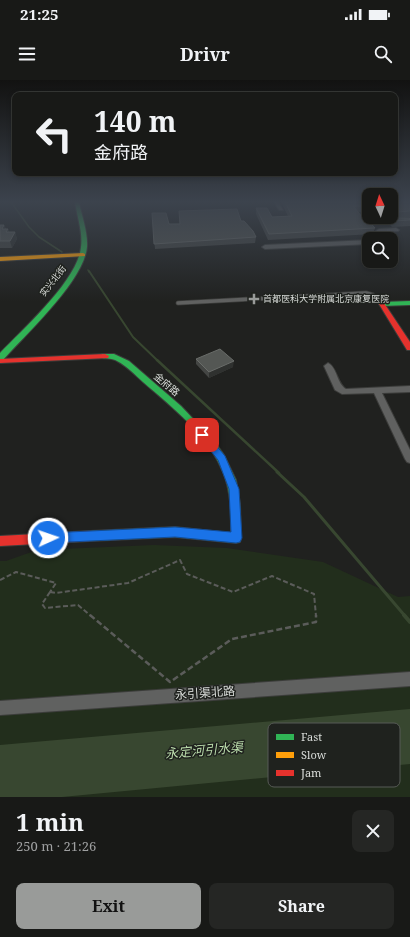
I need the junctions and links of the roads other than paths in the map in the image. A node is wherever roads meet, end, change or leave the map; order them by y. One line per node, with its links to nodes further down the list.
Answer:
1 (78, 235): 5 (main road, 实兴北街)
2 (84, 235): 5 (main road, 实兴北街)
3 (362, 242): 4 (street)
4 (265, 247)
5 (79, 258): 6 (main road); 7 (main road); 11 (main road, 实兴北街); 13 (main road, 实兴北街)
6 (0, 259)
7 (0, 263)
8 (410, 302): 10 (main road)
9 (178, 303): 10 (lane)
10 (382, 304): 12 (main road)
11 (0, 348)
12 (410, 348)
13 (0, 359): 18 (main road, 金府路)
14 (328, 366): 16 (street)
15 (410, 389): 16 (street)
16 (377, 390): 17 (street)
17 (410, 459)
18 (0, 541)
19 (410, 679): 20 (street, 永引渠北路)
20 (0, 708)

